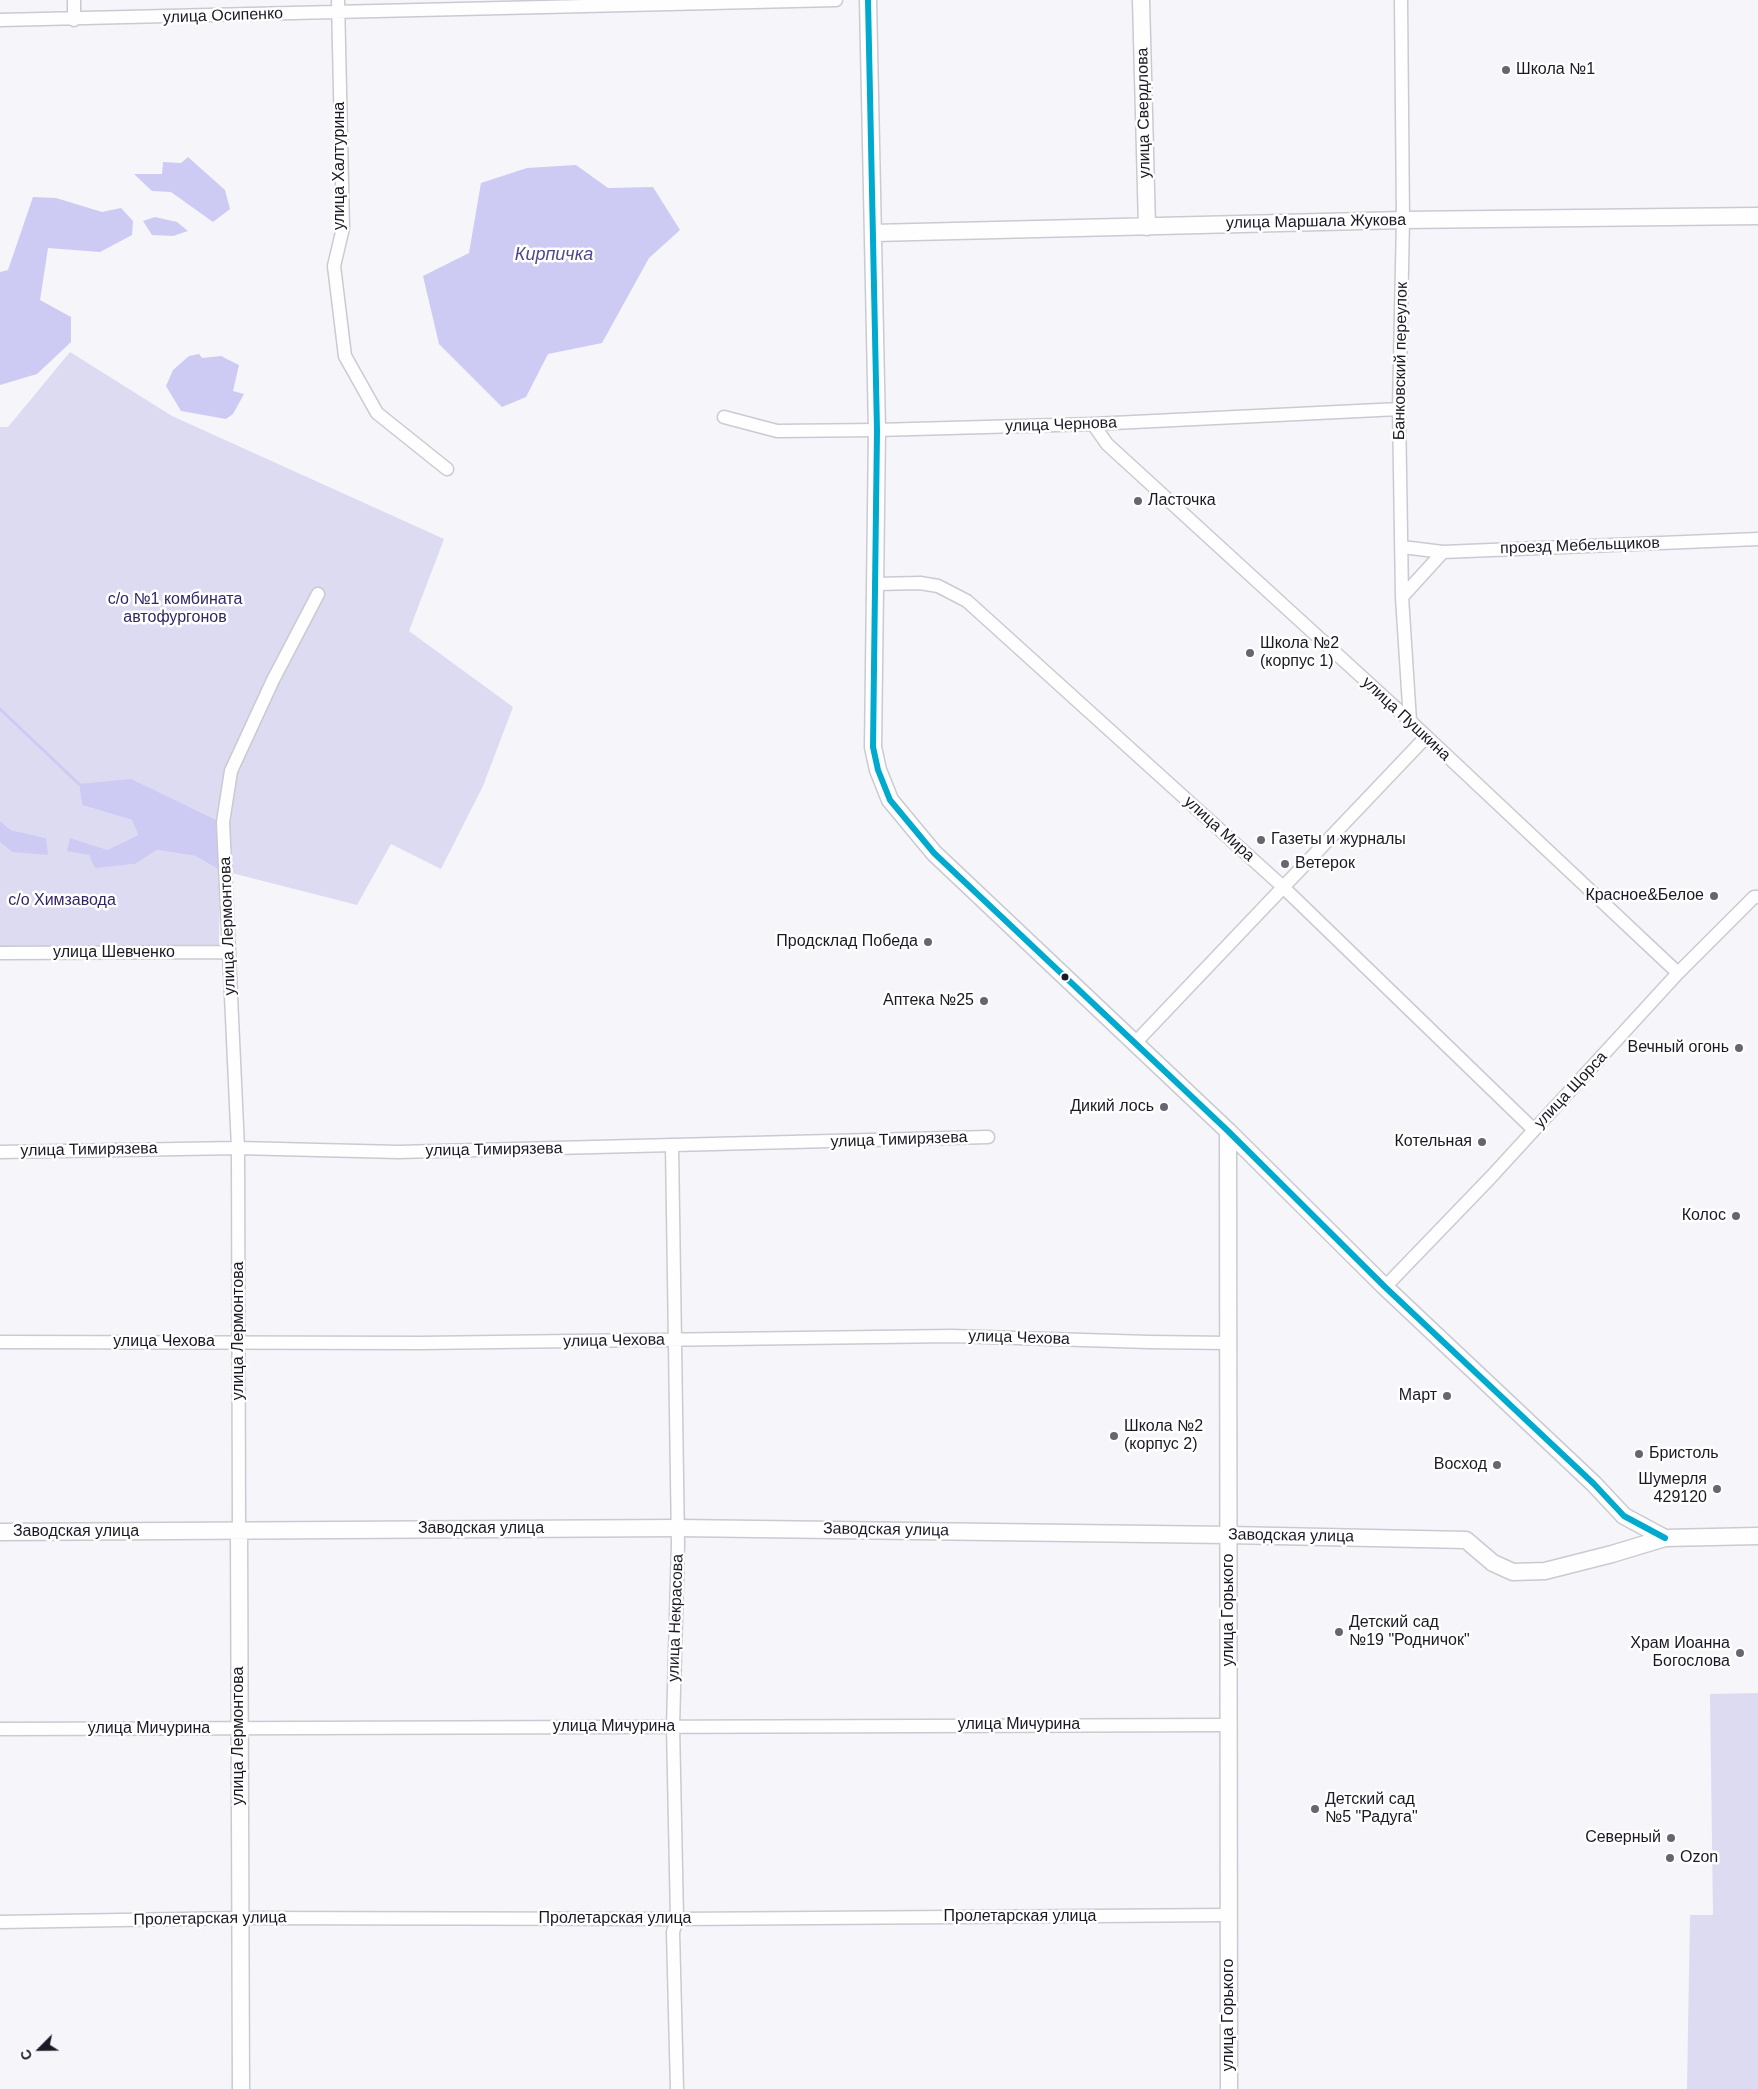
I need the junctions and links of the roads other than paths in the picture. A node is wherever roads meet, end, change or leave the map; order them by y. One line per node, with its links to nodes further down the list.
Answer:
1 (74, 0): 9 (street)
2 (836, 0): 6 (street, улица Осипенко)
3 (868, 0): 13 (street)
4 (1141, 0): 12 (street, улица Свердлова)
5 (1401, 0): 11 (street, Банковский переулок)
6 (601, 3): 7 (street, улица Осипенко)
7 (338, 6): 9 (street, улица Осипенко); 18 (street, улица Халтурина)
8 (0, 20): 9 (street, улица Осипенко)
9 (74, 20)
10 (1758, 216): 11 (street, улица Маршала Жукова)
11 (1403, 220): 12 (street, улица Маршала Жукова); 14 (street, Банковский переулок)
12 (1147, 226): 13 (street, улица Маршала Жукова)
13 (874, 233): 17 (street)
14 (1399, 409): 16 (street, улица Чернова); 20 (street, Банковский переулок)
15 (724, 417): 17 (street, улица Чернова)
16 (1093, 424): 17 (street, улица Чернова); 25 (street, улица Пушкина)
17 (877, 430): 22 (street)
18 (447, 469)
19 (1758, 539): 21 (street, проезд Мебельщиков)
20 (1402, 547): 21 (street, проезд Мебельщиков); 24 (street, Банковский переулок)
21 (1443, 552): 24 (street)
22 (876, 584): 27 (street, улица Мира); 32 (street)
23 (318, 594): 29 (street, улица Лермонтова)
24 (1402, 597): 25 (street, Банковский переулок)
25 (1410, 721): 26 (street, улица Пушкина)
26 (1426, 737): 27 (street); 31 (street, улица Пушкина)
27 (1282, 886): 32 (street); 33 (street, улица Мира)
28 (1758, 897): 31 (street, улица Щорса)
29 (228, 952): 30 (street, улица Шевченко); 37 (street, улица Лермонтова)
30 (0, 953)
31 (1678, 973): 33 (street, улица Щорса)
32 (1135, 1043): 34 (street)
33 (1534, 1130): 39 (street, улица Щорса)
34 (1228, 1131): 39 (street); 43 (street, улица Горького)
35 (988, 1137): 36 (street, улица Тимирязева)
36 (672, 1145): 37 (street, улица Тимирязева); 40 (street, улица Некрасова)
37 (238, 1148): 38 (street, улица Тимирязева); 42 (street, улица Лермонтова)
38 (0, 1152)
39 (1385, 1286): 49 (street)
40 (675, 1340): 42 (street, улица Чехова); 43 (street, улица Чехова); 44 (street, улица Некрасова)
41 (0, 1342): 42 (street, улица Чехова)
42 (240, 1342): 45 (street, улица Лермонтова)
43 (1229, 1343): 47 (street, улица Горького)
44 (677, 1528): 45 (street, Заводская улица); 47 (street, Заводская улица); 51 (street, улица Некрасова)
45 (239, 1531): 46 (street, Заводская улица); 53 (street, улица Лермонтова)
46 (0, 1532)
47 (1229, 1535): 49 (street, Заводская улица); 50 (street, улица Горького)
48 (1758, 1536): 49 (street, Заводская улица)
49 (1665, 1538)
50 (1229, 1725): 51 (street, улица Мичурина); 54 (street, улица Горького)
51 (673, 1726): 53 (street, улица Мичурина); 56 (street, улица Некрасова)
52 (0, 1729): 53 (street, улица Мичурина)
53 (239, 1729): 55 (street, улица Лермонтова)
54 (1229, 1915): 56 (street, Пролетарская улица); 60 (street, улица Горького)
55 (241, 1918): 56 (street, Пролетарская улица); 57 (street, Пролетарская улица); 58 (street, улица Лермонтова)
56 (677, 1919): 59 (street, улица Некрасова)
57 (0, 1922)
58 (241, 2089)
59 (676, 2089)
60 (1229, 2089)

